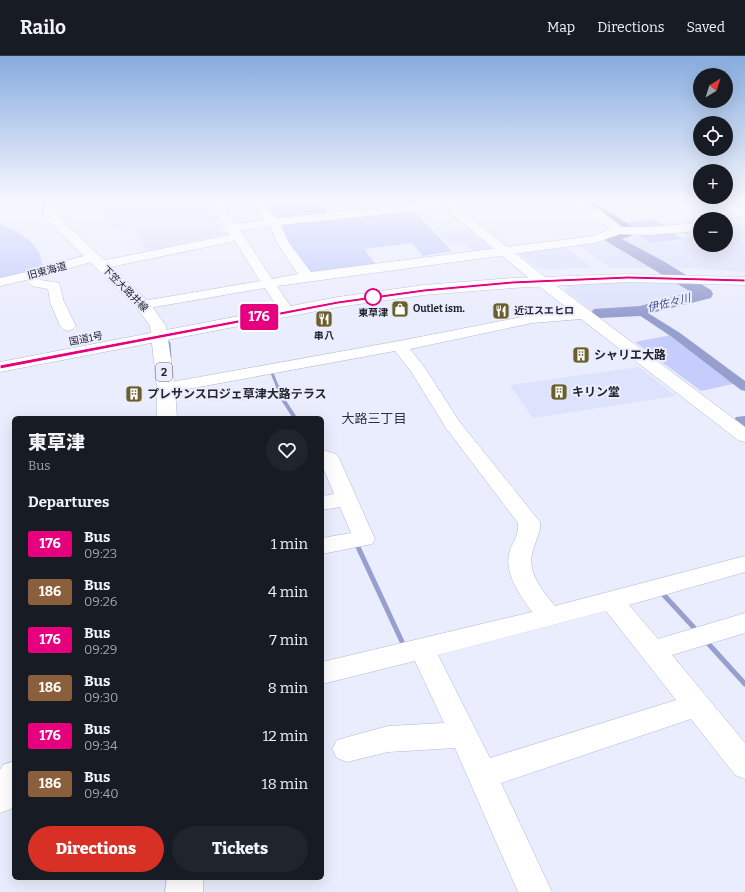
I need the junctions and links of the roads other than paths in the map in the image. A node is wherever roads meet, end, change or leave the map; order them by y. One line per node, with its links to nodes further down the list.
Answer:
1 (73, 238): 8 (main road, 下笠大路井線)
2 (206, 238): 8 (street, 旧東海道)
3 (239, 238): 16 (street)
4 (281, 238): 12 (street)
5 (487, 238): 7 (main road)
6 (598, 238): 7 (street)
7 (504, 252): 12 (street); 13 (main road)
8 (97, 261): 11 (street, 旧東海道); 17 (main road, 下笠大路井線)
9 (676, 275): 10 (main road, 国道1号); 13 (main road, 国道1号); 14 (main road, 国道1号)
10 (745, 275)
11 (29, 276): 15 (street, 旧東海道); 20 (street)
12 (307, 277): 16 (street)
13 (537, 278): 18 (main road, 国道1号); 19 (street)
14 (745, 281)
15 (0, 282)
16 (269, 283): 17 (street); 18 (street)
17 (142, 305): 21 (main road, 下笠大路井線)
18 (284, 308): 21 (main road, 国道1号)
19 (584, 314): 22 (street); 28 (street)
20 (68, 326)
21 (159, 331): 23 (main road, 国道1号); 24 (main road, 国道1号); 25 (main road, 2)
22 (399, 346): 25 (street); 36 (street)
23 (0, 355)
24 (0, 367)
25 (166, 388): 26 (main road, 2)
26 (167, 416)
27 (745, 418): 28 (street)
28 (727, 422): 29 (street)
29 (745, 436)
30 (324, 457): 31 (street)
31 (347, 499): 32 (street); 33 (street)
32 (324, 503)
33 (324, 546)
34 (745, 564): 35 (street)
35 (611, 600): 36 (street); 39 (street)
36 (550, 617): 38 (street)
37 (745, 623): 39 (street)
38 (422, 649): 40 (street); 42 (street)
39 (652, 651): 41 (street)
40 (324, 673)
41 (695, 706): 44 (street); 45 (street)
42 (464, 734): 43 (street); 45 (street)
43 (347, 750)
44 (745, 765)
45 (482, 775): 50 (street)
46 (12, 779): 47 (street)
47 (0, 798)
48 (184, 880): 49 (main road)
49 (184, 892)
50 (535, 892)

